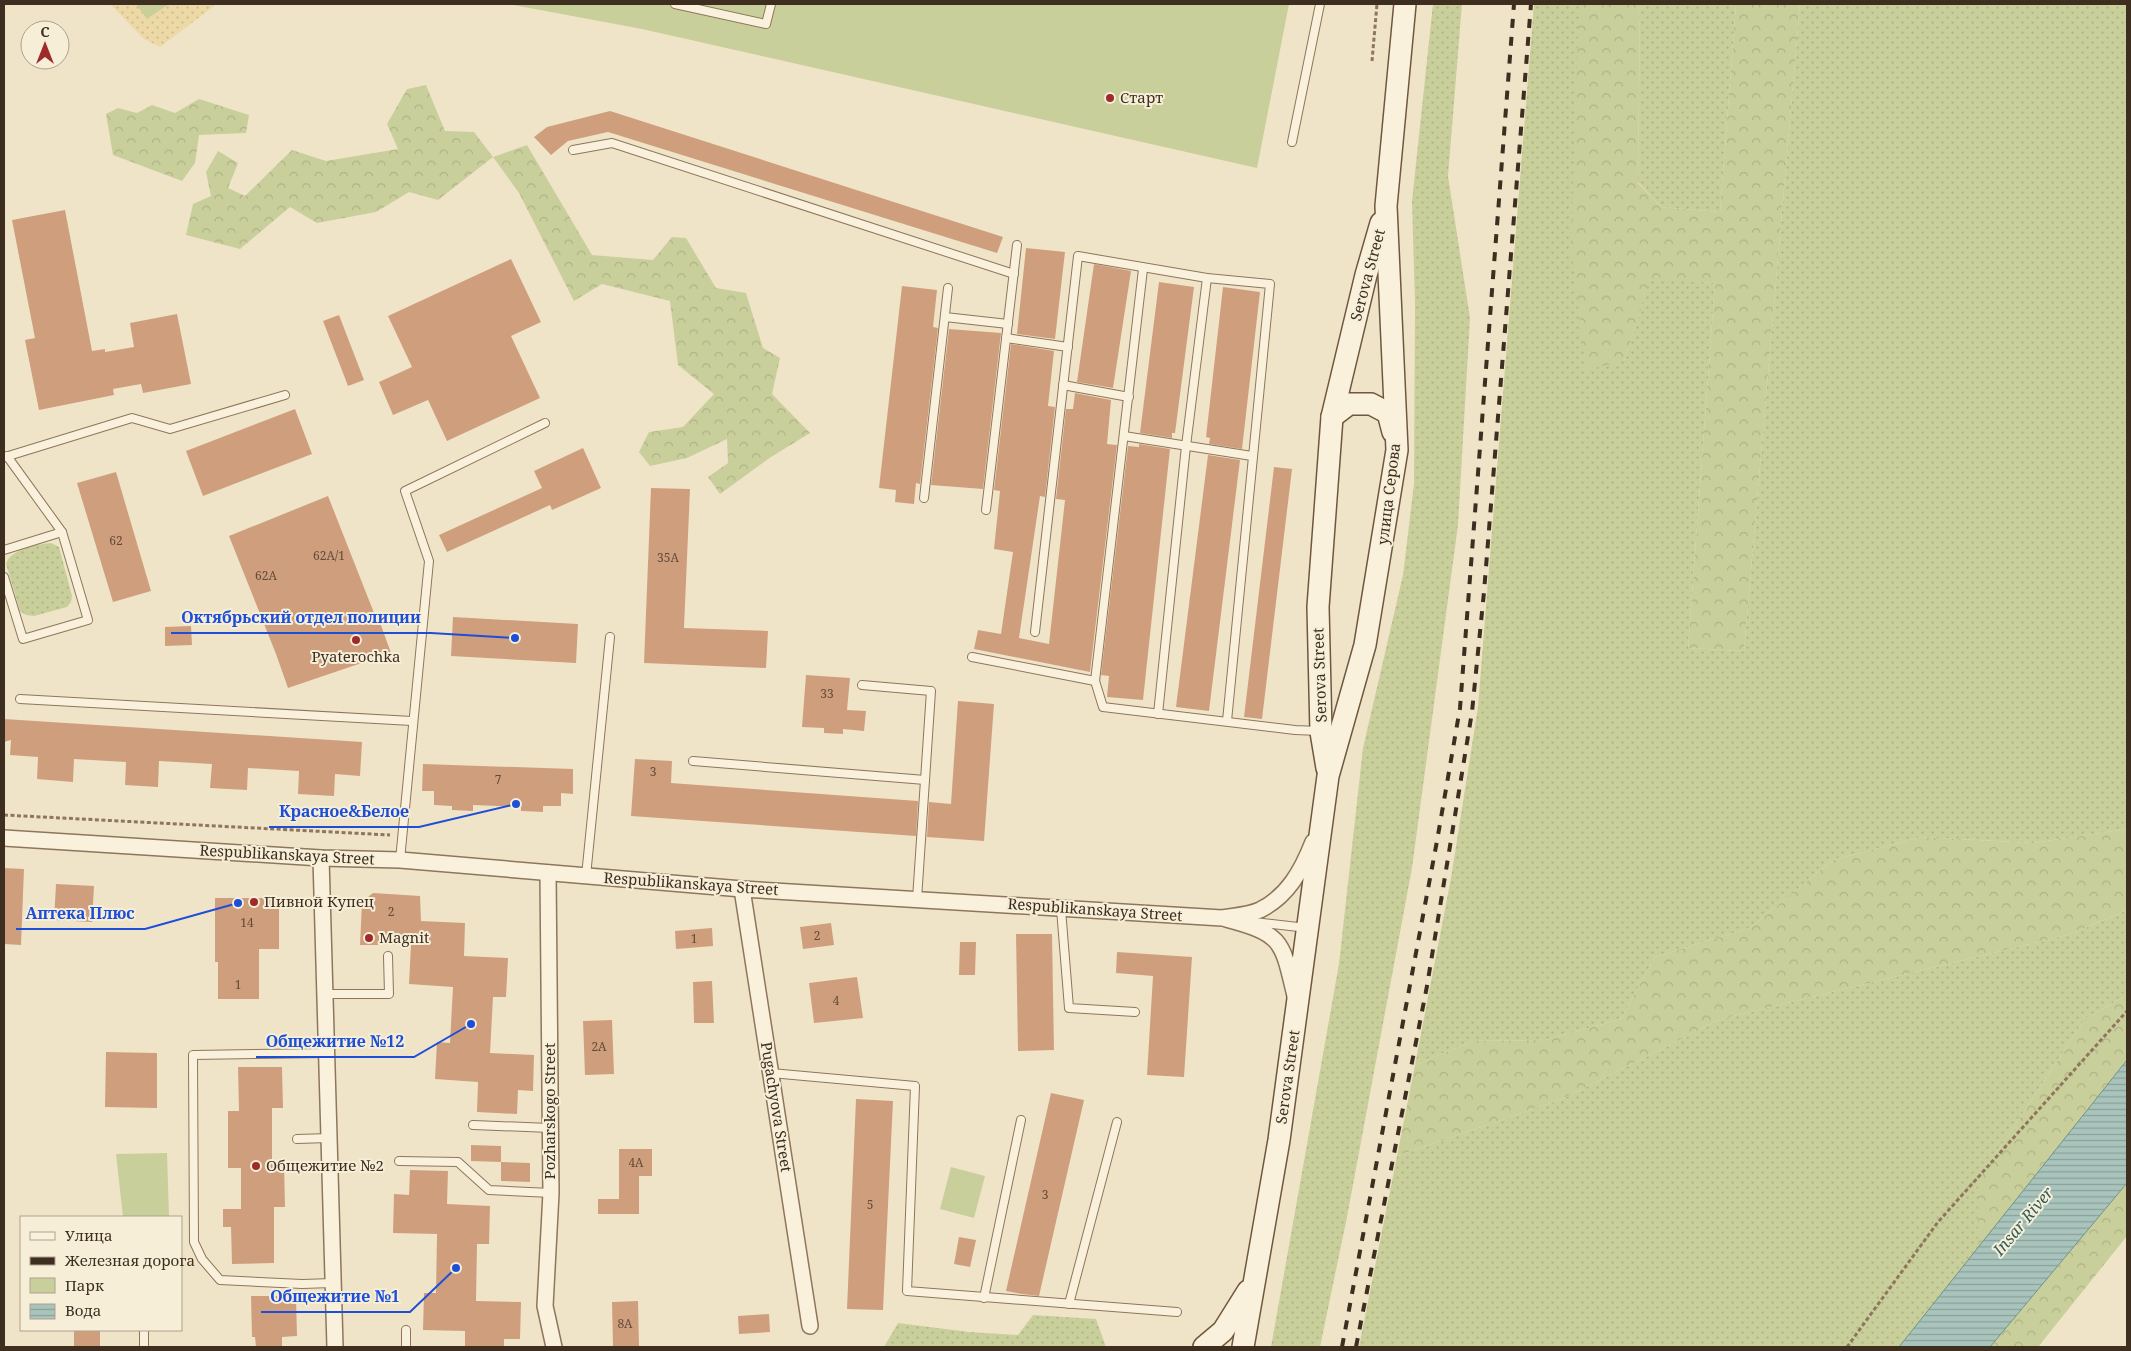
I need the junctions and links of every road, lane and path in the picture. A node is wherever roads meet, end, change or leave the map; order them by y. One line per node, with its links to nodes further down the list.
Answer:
1 (675, 4): 2 (lane)
2 (771, 4)
3 (1320, 4): 7 (lane)
4 (1376, 4): 6 (path)
5 (1405, 4): 9 (street, Serova Street)
6 (1372, 61)
7 (1292, 142)
8 (573, 150): 12 (lane)
9 (1386, 206): 22 (street, Serova Street); 26 (street, улица Серова)
10 (1017, 245): 12 (lane)
11 (1143, 268): 13 (lane); 18 (lane); 21 (lane)
12 (1014, 274): 16 (lane)
13 (1206, 278): 25 (lane); 28 (lane)
14 (948, 288): 15 (lane)
15 (945, 317): 16 (lane); 29 (lane)
16 (1008, 324): 17 (lane)
17 (1006, 338): 18 (lane); 30 (lane)
18 (1068, 347): 19 (lane)
19 (1063, 385): 21 (lane); 34 (lane)
20 (285, 395): 27 (lane)
21 (1128, 397): 24 (lane)
22 (1332, 416): 26 (street); 43 (street, Serova Street)
23 (545, 423): 41 (lane)
24 (1124, 436): 25 (lane); 37 (lane)
25 (1186, 446): 28 (lane); 40 (lane)
26 (1397, 450): 45 (street, улица Серова)
27 (6, 456): 31 (lane)
28 (1252, 456): 42 (lane)
29 (924, 498)
30 (986, 510)
31 (62, 532): 32 (lane); 33 (lane)
32 (4, 550)
33 (4, 577)
34 (1036, 632)
35 (610, 637): 54 (lane)
36 (972, 657): 37 (lane)
37 (1095, 682): 40 (lane)
38 (862, 685): 46 (lane)
39 (20, 699): 41 (lane)
40 (1158, 714): 42 (lane)
41 (412, 721): 49 (lane)
42 (1227, 721): 43 (lane)
43 (1321, 732): 45 (street, Serova Street)
44 (692, 762): 46 (lane)
45 (1328, 776): 48 (street, Serova Street)
46 (925, 780): 56 (lane)
47 (4, 815): 49 (path)
48 (1323, 815): 58 (street, Respublikanskaya Street); 59 (street, Serova Street)
49 (402, 836): 52 (lane)
50 (4, 838): 51 (street, Respublikanskaya Street)
51 (321, 858): 52 (street, Respublikanskaya Street); 61 (street)
52 (400, 860): 53 (street, Respublikanskaya Street)
53 (548, 873): 54 (street, Respublikanskaya Street); 70 (street, Pozharskogo Street)
54 (586, 876): 55 (street, Respublikanskaya Street)
55 (742, 889): 56 (street, Respublikanskaya Street); 66 (street, Pugachyova Street)
56 (917, 899): 57 (street, Respublikanskaya Street)
57 (1061, 909): 58 (street, Respublikanskaya Street); 64 (lane)
58 (1222, 918): 59 (lane); 62 (street)
59 (1308, 928): 62 (street, Serova Street)
60 (388, 956): 61 (lane)
61 (325, 994): 65 (street)
62 (1297, 1006): 75 (street, Serova Street)
63 (2127, 1011): 89 (path)
64 (1135, 1012)
65 (326, 1053): 71 (street); 76 (lane)
66 (771, 1073): 77 (lane); 80 (street, Pugachyova Street)
67 (1021, 1120): 77 (lane)
68 (1117, 1122): 78 (lane)
69 (473, 1125): 70 (lane)
70 (550, 1128): 74 (street, Pozharskogo Street)
71 (329, 1138): 72 (lane); 76 (street)
72 (296, 1139)
73 (399, 1161): 74 (lane)
74 (551, 1193): 87 (street, Pozharskogo Street)
75 (1255, 1280): 83 (street, Serova Street); 88 (street)
76 (333, 1283): 85 (street)
77 (984, 1298): 78 (lane)
78 (1069, 1304): 79 (lane)
79 (1177, 1312)
80 (810, 1326)
81 (406, 1330): 86 (lane)
82 (144, 1331): 84 (lane)
83 (1238, 1346)
84 (144, 1347)
85 (335, 1347)
86 (406, 1347)
87 (554, 1347)
88 (1204, 1347)
89 (1847, 1347)

